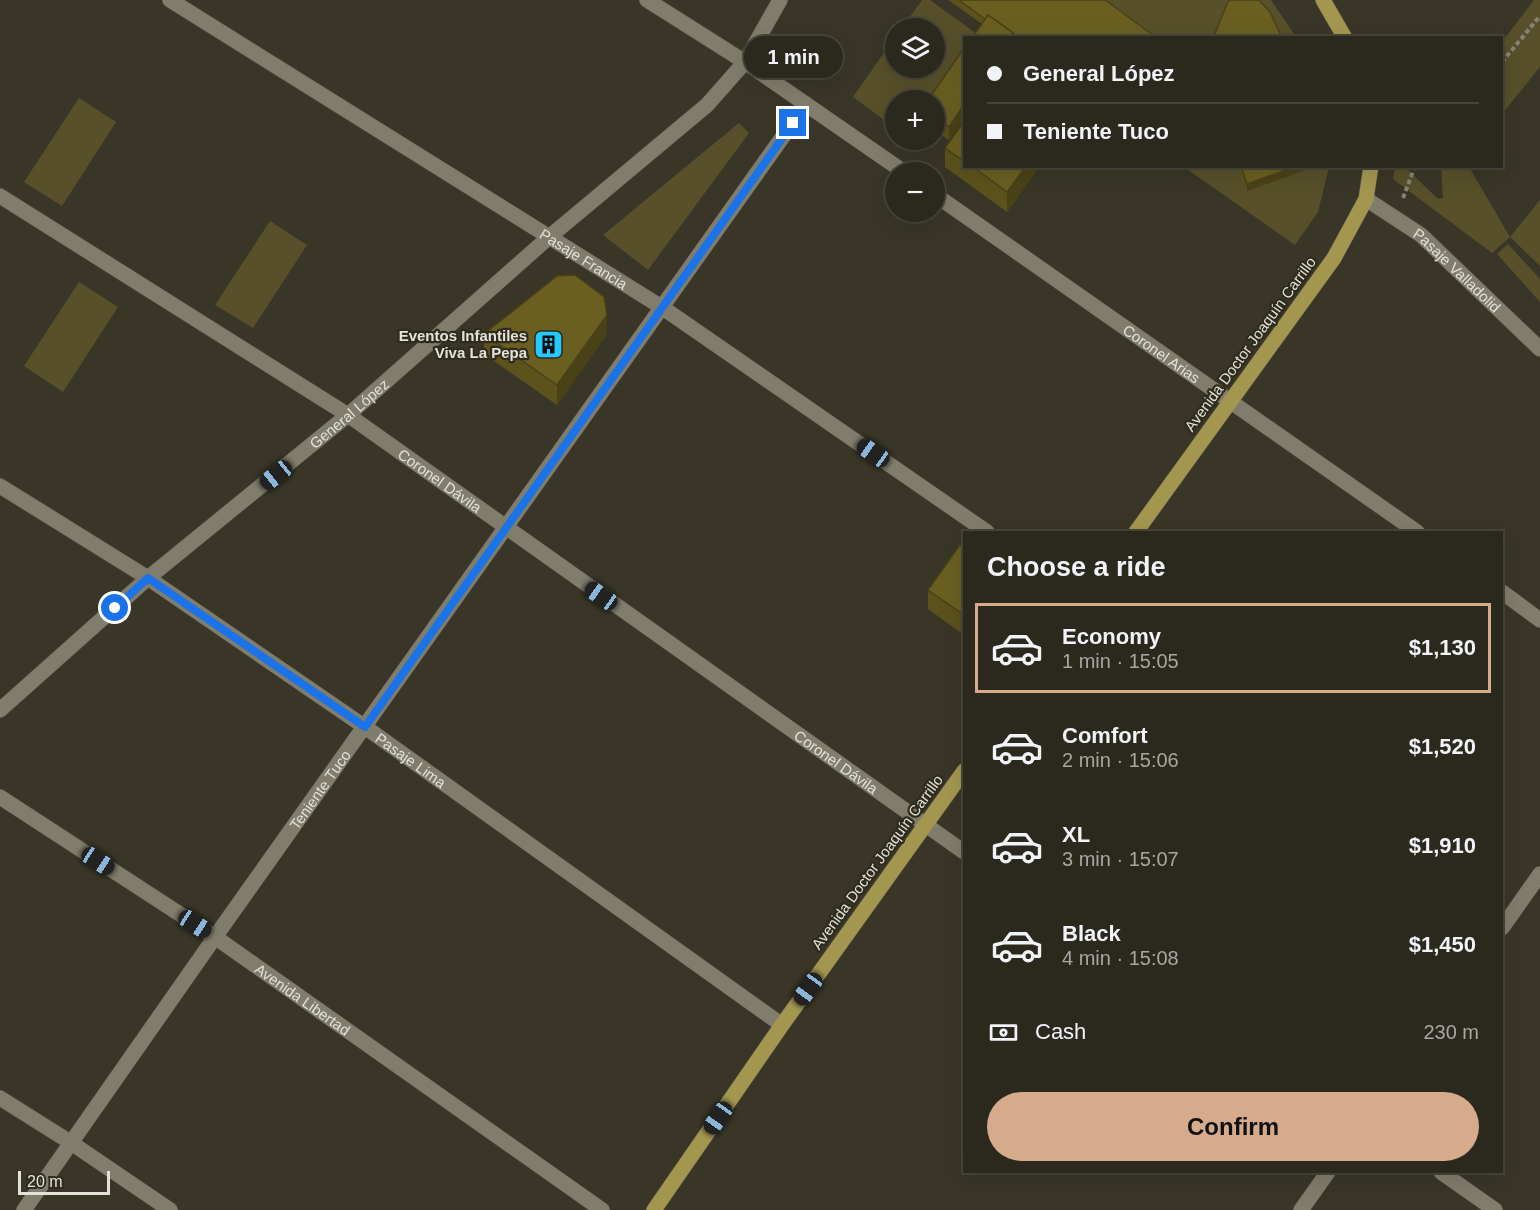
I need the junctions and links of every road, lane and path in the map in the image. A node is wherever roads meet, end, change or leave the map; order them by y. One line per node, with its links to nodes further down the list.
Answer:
1 (170, 0): 15 (street, Pasaje Francia)
2 (647, 0): 8 (street)
3 (780, 0): 8 (street, General López)
4 (1323, 0): 6 (main road)
5 (1540, 16): 7 (path)
6 (1344, 36)
7 (1503, 61)
8 (745, 62): 9 (street); 15 (street, General López)
9 (806, 104): 10 (street); 16 (street, Teniente Tuco)
10 (890, 162)
11 (1371, 168): 13 (main road, Avenida Doctor Joaquín Carrillo)
12 (0, 196): 19 (street, Coronel Dávila)
13 (1366, 199): 17 (street, Pasaje Valladolid); 18 (main road, Avenida Doctor Joaquín Carrillo)
14 (945, 202): 18 (street, Coronel Arias)
15 (548, 238): 16 (street, Pasaje Francia); 19 (street, General López)
16 (663, 308): 21 (street, Teniente Tuco); 22 (street, Pasaje Francia)
17 (1540, 349)
18 (1232, 400): 23 (main road, Avenida Doctor Joaquín Carrillo); 24 (street, Coronel Arias)
19 (348, 415): 21 (street, Coronel Dávila); 25 (street, General López)
20 (0, 486): 25 (street, Pasaje Lima)
21 (505, 528): 29 (street, Teniente Tuco); 32 (street, Coronel Dávila)
22 (986, 531)
23 (1137, 531)
24 (1416, 531)
25 (148, 578): 28 (street, General López); 29 (street, Pasaje Lima)
26 (1503, 593): 27 (street)
27 (1540, 620)
28 (0, 710)
29 (365, 727): 36 (street, Teniente Tuco); 37 (street, Pasaje Lima)
30 (963, 772): 32 (main road, Avenida Doctor Joaquín Carrillo)
31 (0, 797): 36 (street, Avenida Libertad)
32 (926, 825): 33 (street, Coronel Dávila); 37 (main road, Avenida Doctor Joaquín Carrillo)
33 (963, 851)
34 (1540, 874): 35 (street)
35 (1503, 927)
36 (214, 937): 39 (street, Teniente Tuco); 44 (street, Avenida Libertad)
37 (782, 1025): 45 (main road, Avenida Doctor Joaquín Carrillo)
38 (0, 1098): 39 (street)
39 (70, 1142): 42 (street, Teniente Tuco); 43 (street)
40 (1327, 1173): 46 (street)
41 (1442, 1173): 47 (street)
42 (24, 1210)
43 (170, 1210)
44 (602, 1210)
45 (654, 1210)
46 (1301, 1210)
47 (1495, 1210)

